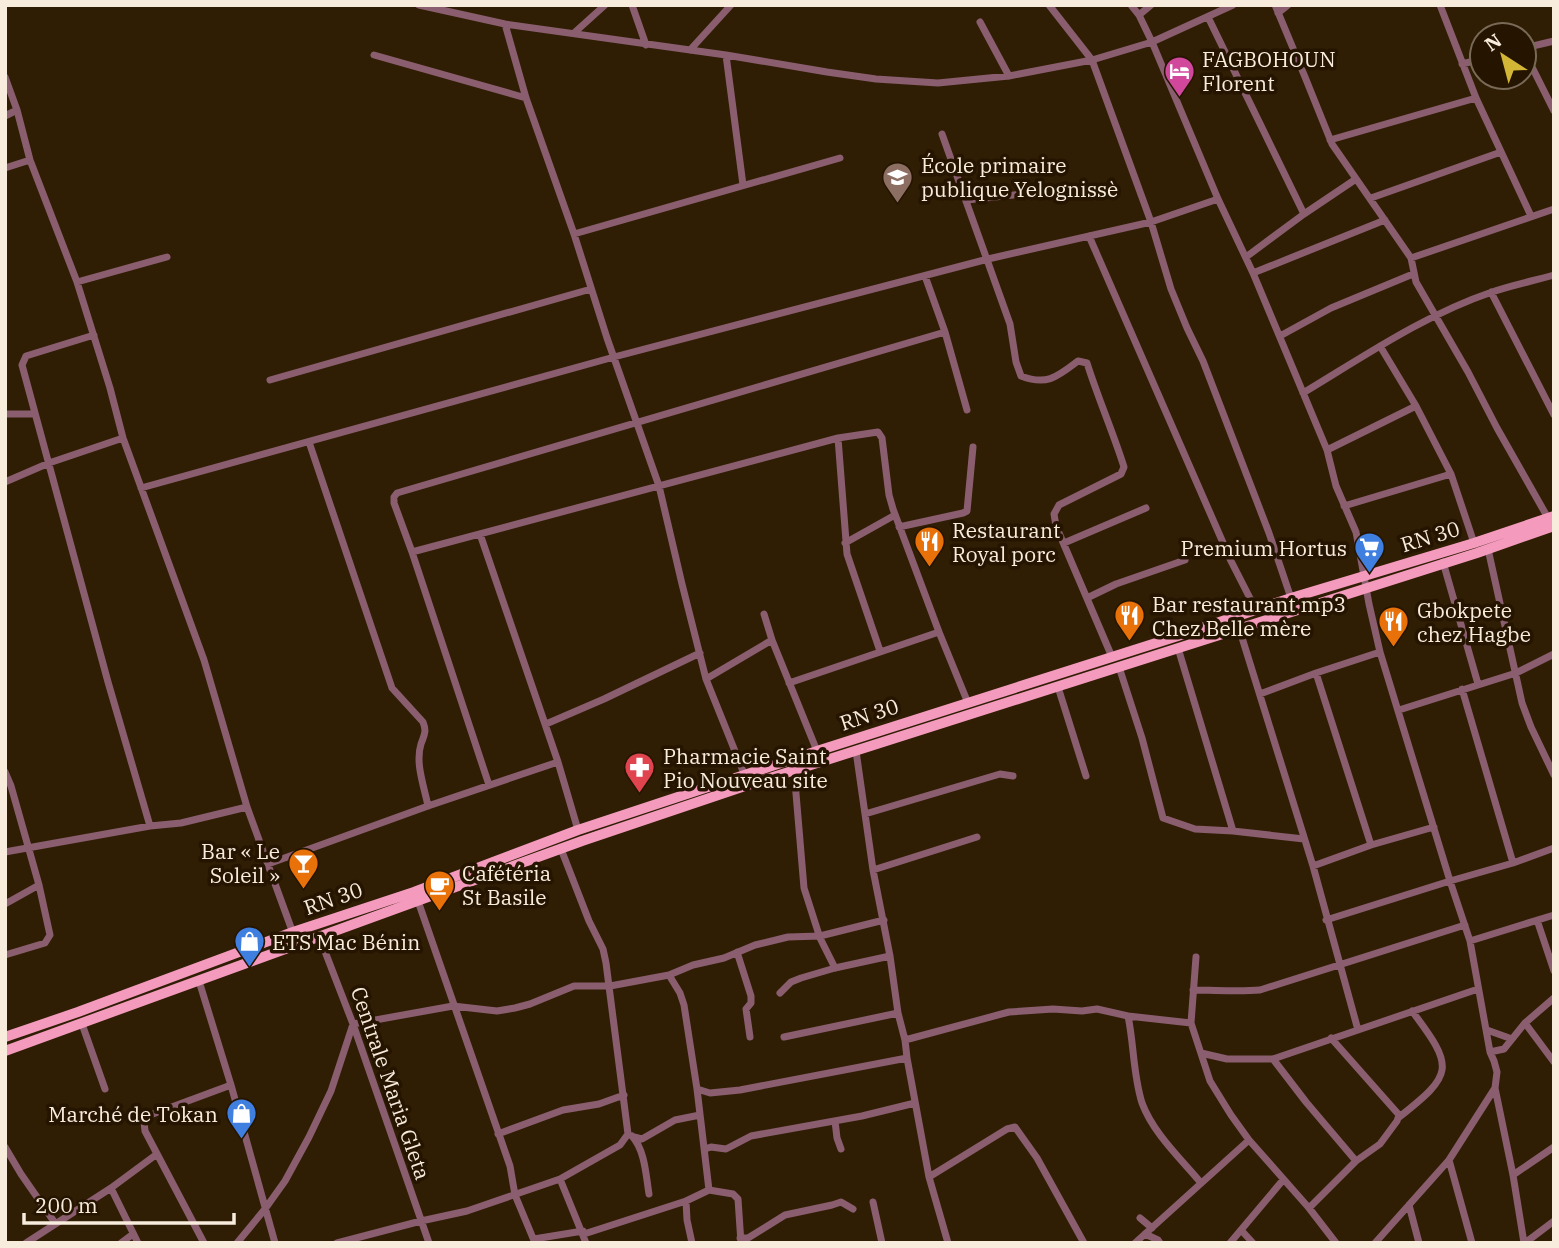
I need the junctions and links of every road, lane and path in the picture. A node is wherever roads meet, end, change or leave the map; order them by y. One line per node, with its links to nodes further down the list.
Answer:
1 (419, 5): 11 (street)
2 (605, 5): 17 (street)
3 (632, 5): 19 (street)
4 (731, 5): 20 (street)
5 (1049, 5): 23 (street)
6 (1131, 5): 13 (street)
7 (1151, 5): 13 (street)
8 (1233, 5): 14 (street)
9 (1288, 5): 12 (street)
10 (1440, 5): 25 (street)
11 (442, 8): 16 (street)
12 (1276, 9): 35 (street)
13 (1139, 15): 18 (street)
14 (1208, 17): 18 (street); 47 (street)
15 (980, 22): 26 (street)
16 (505, 24): 17 (street); 29 (street)
17 (574, 33): 19 (street)
18 (1152, 41): 23 (street); 44 (street)
19 (646, 45): 20 (street)
20 (690, 50): 22 (street)
21 (374, 55): 29 (street)
22 (726, 55): 26 (street); 41 (street)
23 (1092, 60): 26 (street); 50 (street)
24 (1468, 62): 25 (street)
25 (1462, 64): 30 (street)
26 (1009, 76)
27 (5, 77): 31 (street)
28 (1538, 78): 32 (street)
29 (526, 98): 51 (street)
30 (1476, 98): 35 (street); 36 (street)
31 (17, 110): 33 (street); 38 (street)
32 (1554, 111)
33 (5, 116)
34 (942, 134): 45 (street)
35 (1330, 140): 40 (street)
36 (1501, 152): 43 (street); 48 (street)
37 (840, 158): 41 (street)
38 (30, 160): 39 (street); 61 (street)
39 (5, 168)
40 (1356, 179): 43 (street); 47 (street)
41 (743, 185): 51 (street)
42 (1032, 193): 45 (street)
43 (1371, 198): 49 (street)
44 (1218, 199): 50 (street); 54 (street)
45 (967, 200): 56 (street)
46 (1554, 209): 48 (street)
47 (1304, 214): 54 (street)
48 (1531, 216): 55 (street)
49 (1385, 220): 55 (street); 57 (street)
50 (1151, 222): 52 (street); 103 (street)
51 (574, 234): 62 (street)
52 (1089, 236): 56 (street); 104 (street)
53 (167, 257): 61 (street)
54 (1246, 257): 57 (street)
55 (1411, 258): 58 (street)
56 (988, 259): 60 (street); 95 (street)
57 (1253, 273): 67 (street)
58 (1413, 274): 64 (street); 67 (street)
59 (1554, 275): 63 (street)
60 (925, 276): 65 (street); 69 (street)
61 (77, 282): 66 (street)
62 (591, 289): 69 (street); 70 (street)
63 (1491, 292): 64 (street); 76 (street)
64 (1435, 316): 68 (street); 91 (street)
65 (945, 332): 73 (street); 77 (street)
66 (93, 335): 75 (street); 78 (street)
67 (1280, 336): 71 (street)
68 (1380, 346): 71 (street); 72 (street)
69 (614, 357): 77 (street); 80 (street)
70 (270, 380)
71 (1303, 393): 82 (street)
72 (1416, 407): 82 (street); 84 (street)
73 (967, 410)
74 (5, 414): 75 (street)
75 (35, 414): 83 (street)
76 (1554, 415)
77 (637, 423): 86 (street); 98 (street)
78 (122, 438): 83 (street); 87 (street)
79 (838, 439): 86 (street); 90 (street); 94 (street)
80 (309, 442): 87 (street); 138 (street)
81 (973, 447): 92 (street)
82 (1327, 450): 88 (street)
83 (49, 463): 85 (street); 141 (street)
84 (1451, 474): 88 (street); 96 (street)
85 (5, 482)
86 (659, 486): 93 (street); 112 (street)
87 (141, 488): 139 (street)
88 (1344, 506): 101 (street)
89 (1146, 508): 95 (street)
90 (895, 515): 92 (street); 94 (street)
91 (1552, 520): 96 (main road, RN 30 / RN 30); 97 (main road, RN 30)
92 (899, 527): 107 (street)
93 (481, 534): 98 (street); 126 (street)
94 (845, 543): 110 (street)
95 (1064, 543): 102 (street)
96 (1474, 543): 101 (main road, RN 30 / RN 30)
97 (1488, 549): 100 (main road, RN 30); 117 (street)
98 (412, 552): 136 (street)
99 (1185, 561): 102 (street)
100 (1443, 562): 101 (main road, RN 30); 120 (street)
101 (1365, 582): 103 (main road, RN 30 / RN 30); 106 (main road, RN 30); 111 (street)
102 (1087, 598): 114 (street)
103 (1291, 598): 104 (main road, RN 30 / RN 30)
104 (1256, 610): 114 (main road, RN 30 / RN 30)
105 (764, 614): 108 (street)
106 (1238, 628): 109 (main road, RN 30); 123 (street)
107 (939, 632): 110 (street); 124 (street)
108 (772, 640): 118 (street); 119 (street)
109 (1178, 648): 115 (main road, RN 30); 144 (street)
110 (880, 651): 119 (street)
111 (1380, 652): 116 (street); 125 (street)
112 (700, 653): 118 (street); 126 (street)
113 (1554, 654): 117 (street)
114 (1112, 657): 124 (main road, RN 30 / RN 30)
115 (1119, 667): 121 (main road, RN 30); 144 (street)
116 (1316, 673): 123 (street); 147 (street)
117 (1516, 673): 120 (street); 132 (street)
118 (706, 678): 133 (street)
119 (789, 683): 127 (street)
120 (1478, 684): 122 (street)
121 (1058, 687): 128 (main road, RN 30); 135 (street)
122 (1462, 689): 125 (street); 152 (street)
123 (1260, 694): 146 (street)
124 (968, 703): 127 (main road, RN 30 / RN 30)
125 (1399, 710): 142 (street)
126 (545, 724): 129 (street)
127 (817, 751): 133 (main road, RN 30 / RN 30)
128 (856, 751): 130 (main road, RN 30); 140 (street)
129 (558, 762): 136 (street); 143 (street)
130 (794, 770): 150 (main road, RN 30); 167 (street)
131 (5, 772): 137 (street)
132 (1554, 775)
133 (745, 776): 143 (main road, RN 30 / RN 30)
134 (1013, 776): 140 (street)
135 (1086, 776)
136 (489, 785): 138 (street)
137 (8, 786): 149 (street)
138 (428, 806): 153 (street)
139 (247, 807): 141 (street); 153 (street)
140 (865, 814): 155 (street)
141 (150, 826): 149 (street)
142 (1434, 827): 147 (street); 156 (street)
143 (578, 830): 165 (main road, RN 30 / RN 30)
144 (1233, 831): 146 (street)
145 (976, 837): 155 (street)
146 (1304, 839): 154 (street)
147 (1371, 845): 154 (street)
148 (1554, 848): 152 (street)
149 (29, 849): 151 (street); 157 (street)
150 (561, 849): 158 (main road, RN 30); 179 (street)
151 (5, 852)
152 (1513, 863): 156 (street)
153 (268, 864): 165 (street)
154 (1312, 866): 162 (street)
155 (873, 870): 161 (street)
156 (1450, 881): 162 (street); 164 (street)
157 (39, 885): 159 (street); 171 (street)
158 (418, 901): 166 (main road, RN 30); 184 (street)
159 (5, 904)
160 (1554, 915): 163 (street)
161 (884, 920): 167 (street); 172 (street)
162 (1326, 920): 174 (street)
163 (1537, 920): 168 (street); 176 (street)
164 (1465, 925): 168 (street); 174 (street)
165 (293, 932): 169 (street); 194 (main road, RN 30 / RN 30)
166 (319, 936): 169 (main road, RN 30); 191 (street, Centrale Maria Gleta)
167 (820, 936): 170 (street); 175 (street)
168 (1470, 941): 180 (street)
169 (297, 944): 178 (main road, RN 30)
170 (737, 952): 177 (street); 195 (street)
171 (5, 955)
172 (890, 956): 175 (street); 186 (street)
173 (1196, 957): 181 (street)
174 (1339, 965): 181 (street); 192 (street)
175 (835, 968): 182 (street)
176 (1554, 971)
177 (669, 975): 179 (street); 209 (street)
178 (199, 981): 190 (main road, RN 30); 206 (street)
179 (610, 986): 184 (street); 210 (street)
180 (1478, 989): 185 (street); 193 (street)
181 (1193, 990): 188 (street)
182 (780, 993)
183 (1554, 998): 189 (street)
184 (453, 1006): 191 (street); 215 (street)
185 (1412, 1011): 192 (street); 213 (street)
186 (898, 1013): 196 (street); 199 (street)
187 (1128, 1016): 188 (street); 199 (street); 229 (street)
188 (1191, 1023): 202 (street)
189 (1525, 1023): 198 (street); 205 (street)
190 (82, 1024): 200 (main road, RN 30); 208 (street)
191 (353, 1024): 238 (street); 241 (street, Centrale Maria Gleta)
192 (1358, 1030): 197 (street)
193 (1487, 1030): 198 (street); 201 (street)
194 (5, 1037)
195 (750, 1037)
196 (784, 1037)
197 (1331, 1038): 204 (street); 213 (street)
198 (1512, 1039): 201 (street)
199 (905, 1040): 203 (street)
200 (5, 1051)
201 (1490, 1052): 207 (street)
202 (1201, 1053): 204 (street); 217 (street)
203 (907, 1058): 209 (street); 211 (street)
204 (1273, 1059): 224 (street)
205 (1554, 1062)
206 (230, 1085): 222 (street); 238 (street)
207 (1495, 1088): 223 (street); 225 (street)
208 (105, 1089)
209 (697, 1089): 212 (street)
210 (624, 1095): 215 (street); 216 (street)
211 (915, 1103): 214 (street); 226 (street)
212 (701, 1115): 216 (street); 220 (street)
213 (1400, 1116): 224 (street)
214 (835, 1121): 220 (street); 221 (street)
215 (498, 1134): 232 (street)
216 (631, 1136): 227 (street); 233 (street)
217 (1249, 1140): 228 (street); 229 (street)
218 (5, 1147): 243 (street)
219 (1554, 1147): 225 (street)
220 (705, 1149): 231 (street)
221 (841, 1150)
222 (157, 1154): 230 (street); 255 (street)
223 (1449, 1160): 236 (street); 270 (street)
224 (1356, 1161): 237 (street)
225 (1513, 1175): 271 (street)
226 (929, 1177): 262 (street); 263 (street)
227 (560, 1179): 232 (street); 248 (street)
228 (1283, 1180): 237 (street); 245 (street)
229 (1201, 1183): 244 (street)
230 (111, 1188): 243 (street); 246 (street)
231 (709, 1190): 234 (street); 249 (street)
232 (515, 1195): 241 (street); 250 (street)
233 (649, 1195)
234 (687, 1201): 248 (street); 260 (street)
235 (873, 1202): 261 (street)
236 (1409, 1205): 268 (street); 269 (street)
237 (1309, 1208): 267 (street)
238 (265, 1209): 256 (street); 257 (street)
239 (853, 1209): 249 (street)
240 (1140, 1218): 244 (street)
241 (421, 1221): 258 (street); 259 (street, Centrale Maria Gleta)
242 (1554, 1221): 271 (street)
243 (55, 1223): 252 (street)
244 (1155, 1226): 247 (street); 251 (street)
245 (1241, 1230): 265 (street); 266 (street)
246 (133, 1234): 253 (street); 254 (street)
247 (1145, 1234): 251 (street); 264 (street)
248 (584, 1236): 250 (street)
249 (740, 1240)
250 (534, 1241)
251 (1159, 1241)
252 (26, 1243)
253 (121, 1243)
254 (138, 1243)
255 (204, 1243)
256 (237, 1243)
257 (275, 1243)
258 (337, 1243)
259 (429, 1243)
260 (692, 1243)
261 (882, 1243)
262 (948, 1243)
263 (1084, 1243)
264 (1135, 1243)
265 (1230, 1243)
266 (1253, 1243)
267 (1336, 1243)
268 (1375, 1243)
269 (1419, 1243)
270 (1472, 1243)
271 (1524, 1243)

